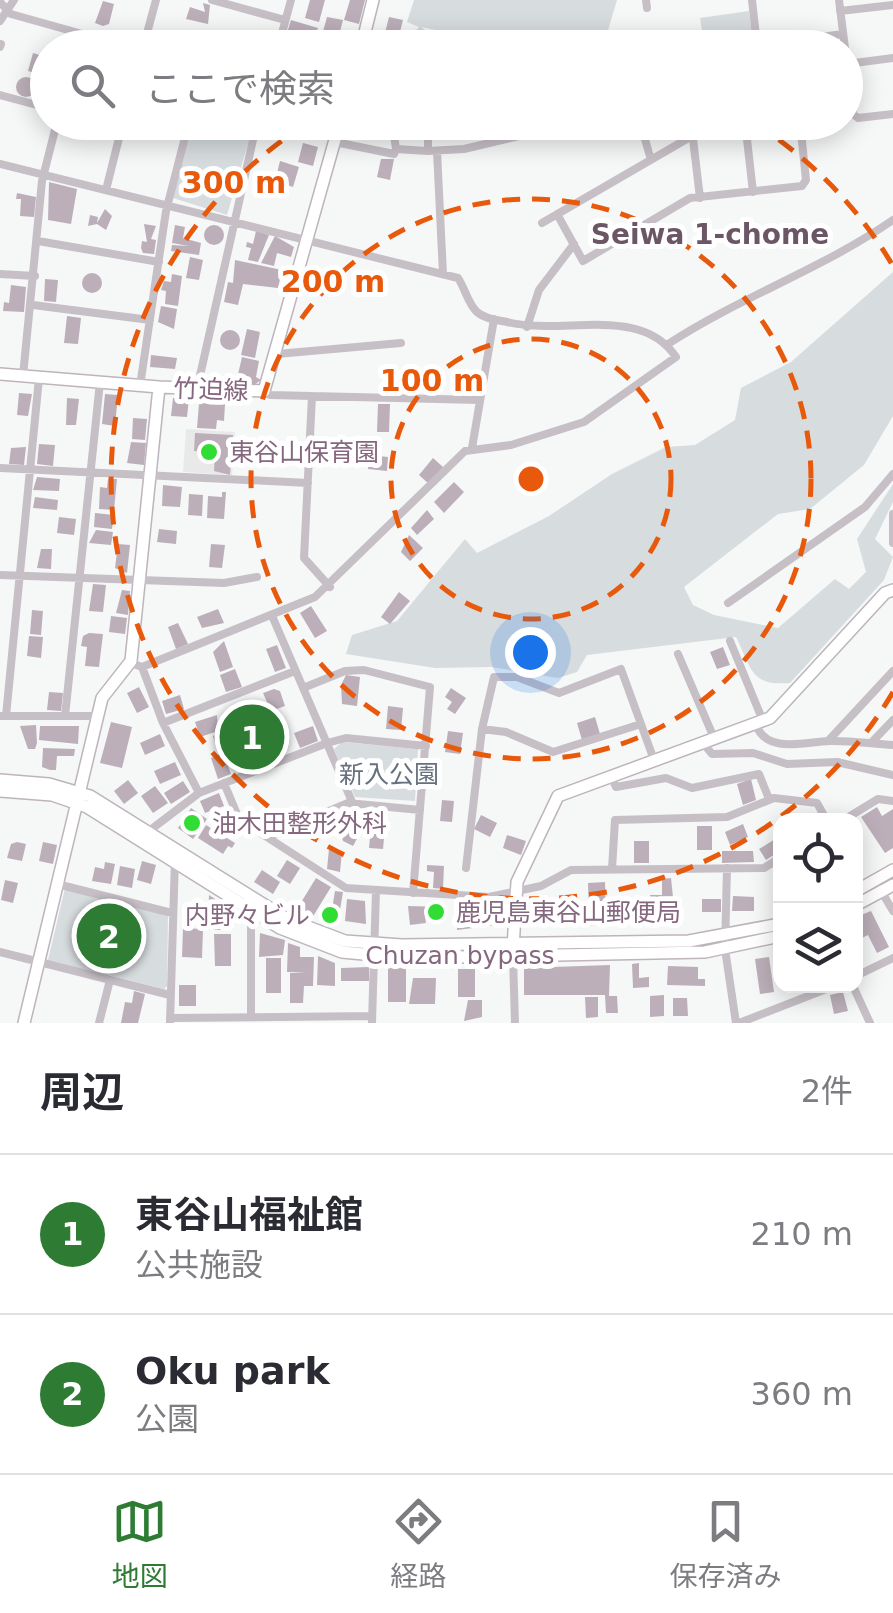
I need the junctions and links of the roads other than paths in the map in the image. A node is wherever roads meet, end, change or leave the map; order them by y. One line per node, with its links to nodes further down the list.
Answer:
1 (14, 0): 12 (street)
2 (156, 0): 16 (street)
3 (212, 0): 9 (street)
4 (291, 0): 13 (street)
5 (373, 0): 18 (street)
6 (752, 0): 19 (street)
7 (839, 0): 11 (street)
8 (0, 2): 12 (street)
9 (238, 4): 13 (street)
10 (893, 5): 11 (street)
11 (840, 11): 20 (street)
12 (7, 12): 14 (street); 15 (street)
13 (285, 20): 17 (street)
14 (0, 21)
15 (70, 30)
16 (148, 30)
17 (282, 30)
18 (365, 30)
19 (755, 30)
20 (843, 30)
21 (893, 58): 22 (street)
22 (863, 62)
23 (0, 95): 24 (street)
24 (30, 103)
25 (893, 114): 26 (street)
26 (863, 117)
27 (52, 140): 44 (street)
28 (118, 140): 45 (street)
29 (184, 140): 48 (street)
30 (253, 140): 50 (street)
31 (395, 140): 40 (street)
32 (431, 140): 41 (street)
33 (502, 140): 41 (street)
34 (645, 140): 42 (street)
35 (685, 140): 42 (street)
36 (693, 140): 47 (street)
37 (747, 140): 46 (street)
38 (802, 140): 46 (street)
39 (335, 142): 40 (street); 53 (street, 竹迫線)
40 (396, 148): 41 (street)
41 (433, 151): 58 (street)
42 (650, 160): 49 (street)
43 (0, 164): 44 (street)
44 (43, 174): 45 (street); 54 (street)
45 (106, 190): 48 (street)
46 (754, 192): 47 (street)
47 (700, 198): 55 (street)
48 (168, 205): 50 (street); 56 (street)
49 (557, 214): 52 (street); 55 (street)
50 (232, 220): 53 (street); 73 (street)
51 (893, 220): 65 (street)
52 (542, 223)
53 (308, 240): 58 (street); 66 (street, 竹迫線)
54 (38, 241): 56 (street); 59 (street)
55 (574, 244): 63 (street)
56 (159, 262): 62 (street)
57 (0, 274): 59 (street)
58 (443, 274): 61 (street)
59 (35, 276): 60 (street)
60 (33, 306): 62 (street); 68 (street)
61 (494, 319): 63 (street); 76 (street)
62 (150, 320): 71 (street)
63 (527, 327): 65 (street)
64 (401, 343): 66 (street)
65 (668, 344): 77 (street)
66 (277, 354): 74 (street, 竹迫線)
67 (0, 374): 68 (street, 竹迫線)
68 (23, 376): 69 (street, 竹迫線)
69 (39, 378): 70 (street, 竹迫線); 79 (street)
70 (100, 382): 71 (street, 竹迫線); 80 (street)
71 (140, 386): 72 (street, 竹迫線)
72 (159, 388): 73 (street, 竹迫線); 82 (street)
73 (196, 389): 74 (street, 竹迫線)
74 (264, 390): 75 (street)
75 (312, 396): 76 (street); 83 (street)
76 (479, 400): 77 (street)
77 (472, 448): 91 (street)
78 (0, 468): 79 (street)
79 (30, 470): 80 (street); 87 (street)
80 (90, 473): 82 (street); 89 (street)
81 (893, 474): 93 (street)
82 (150, 476): 83 (street); 90 (street)
83 (308, 483): 91 (street)
84 (893, 514): 85 (street)
85 (893, 544)
86 (0, 575): 87 (street)
87 (20, 576): 89 (street); 101 (street)
88 (257, 577): 90 (street)
89 (80, 578): 90 (street); 102 (street)
90 (139, 579): 97 (street)
91 (330, 587): 94 (street)
92 (892, 589): 106 (street)
93 (728, 603)
94 (273, 618): 97 (street); 98 (street)
95 (730, 641): 106 (street)
96 (678, 654): 109 (street)
97 (136, 665): 103 (street); 105 (street)
98 (295, 671): 100 (street); 105 (street)
99 (893, 671): 110 (street)
100 (303, 688): 111 (street); 114 (street)
101 (3, 716): 102 (street)
102 (65, 716): 103 (street)
103 (98, 716): 121 (street)
104 (893, 720): 112 (street)
105 (162, 723): 120 (street)
106 (760, 723): 109 (street); 110 (street)
107 (641, 724): 108 (street); 108 (street); 115 (street)
108 (482, 729): 132 (street)
109 (708, 740): 115 (street); 117 (street)
110 (828, 741): 112 (street)
111 (326, 743): 114 (street); 118 (street); 124 (street)
112 (871, 744): 113 (street)
113 (893, 745)
114 (426, 746): 125 (street)
115 (654, 760): 116 (street)
116 (610, 775): 122 (street); 139 (street)
117 (893, 775)
118 (224, 783): 120 (street); 129 (street)
119 (0, 790): 121 (street, Chuzan bypass)
120 (198, 793): 128 (street)
121 (79, 798): 128 (street, Chuzan bypass); 136 (street)
122 (769, 799): 126 (street); 134 (street)
123 (893, 800): 127 (street)
124 (353, 804): 125 (street); 129 (street)
125 (420, 810): 140 (street)
126 (822, 813)
127 (854, 813)
128 (144, 834): 130 (street, Chuzan bypass)
129 (266, 837): 138 (street)
130 (175, 855): 142 (street, Chuzan bypass); 144 (street)
131 (773, 862): 133 (street)
132 (466, 868)
133 (727, 868): 134 (street); 147 (street)
134 (612, 870): 139 (street)
135 (893, 870): 137 (street)
136 (57, 884): 144 (street); 152 (street)
137 (883, 885): 141 (street); 143 (street)
138 (376, 890): 140 (street); 148 (street)
139 (514, 892): 140 (street); 149 (street)
140 (413, 893)
141 (859, 903)
142 (252, 905): 148 (street, Chuzan bypass); 158 (street)
143 (893, 911)
144 (172, 913): 157 (street)
145 (773, 926): 147 (street, Chuzan bypass)
146 (773, 937): 147 (street, Chuzan bypass)
147 (725, 943): 149 (street, Chuzan bypass); 165 (street)
148 (371, 950): 149 (street, Chuzan bypass); 159 (street)
149 (513, 950): 164 (street)
150 (0, 952): 152 (street)
151 (893, 958): 153 (street)
152 (38, 962): 154 (street); 162 (street)
153 (863, 973)
154 (110, 980): 157 (street); 163 (street)
155 (816, 993): 165 (street)
156 (855, 993): 166 (street)
157 (170, 995): 161 (street)
158 (251, 1018): 159 (street); 160 (street)
159 (372, 1019)
160 (236, 1020): 161 (street)
161 (170, 1021)
162 (24, 1023)
163 (100, 1023)
164 (514, 1023)
165 (737, 1023)
166 (870, 1023)

